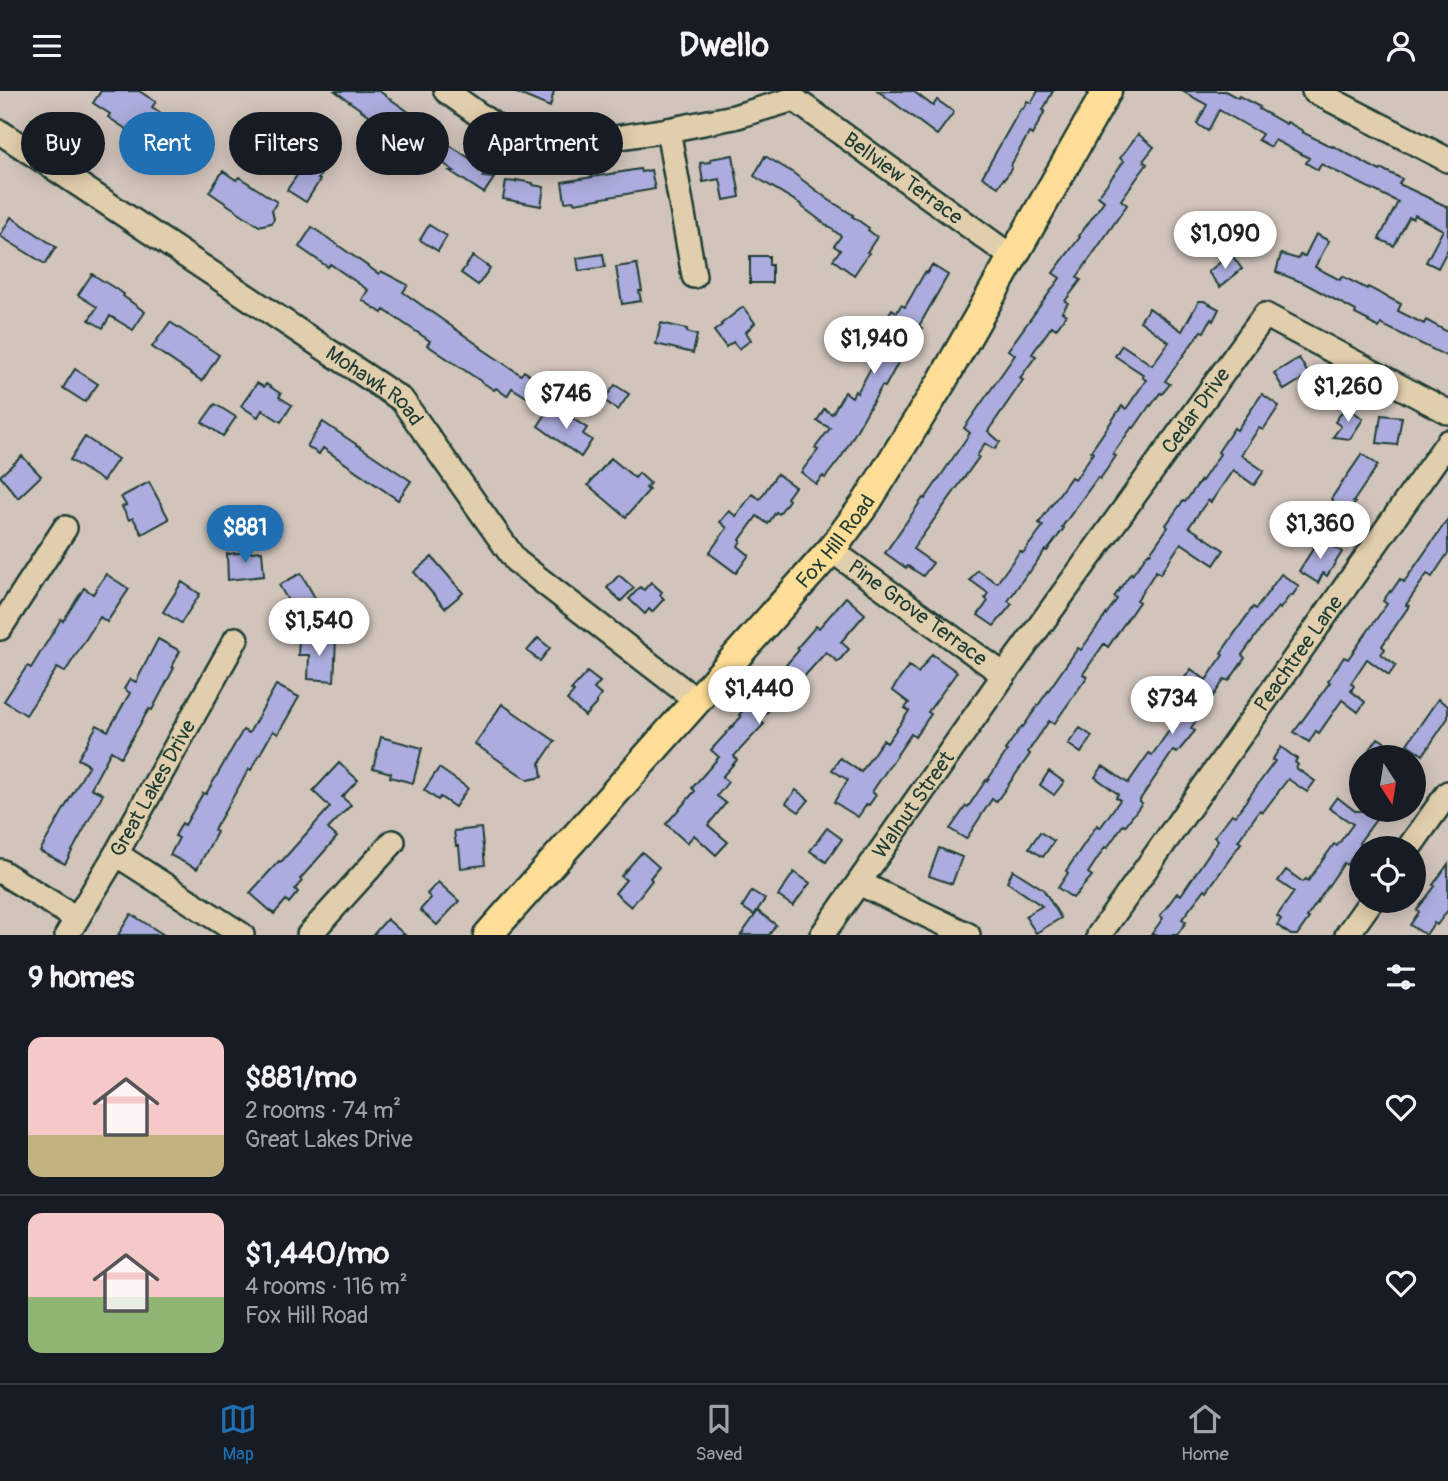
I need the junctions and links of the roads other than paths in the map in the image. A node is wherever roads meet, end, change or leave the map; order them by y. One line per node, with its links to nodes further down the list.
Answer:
1 (446, 91): 5 (street)
2 (1107, 91): 8 (main road, Fox Hill Road)
3 (1314, 91): 7 (street)
4 (793, 95): 5 (street); 8 (street, Bellview Terrace)
5 (668, 130): 9 (street)
6 (0, 132): 17 (street, Mohawk Road)
7 (1448, 160)
8 (1012, 257): 13 (main road, Fox Hill Road)
9 (694, 275)
10 (1448, 412): 16 (street, Cedar Drive)
11 (1448, 442): 31 (street, Peachtree Lane)
12 (65, 528): 14 (street)
13 (831, 550): 16 (street, Pine Grove Terrace); 17 (main road, Fox Hill Road)
14 (0, 628)
15 (236, 639): 21 (street, Great Lakes Drive)
16 (1004, 675): 23 (street, Walnut Street)
17 (696, 700): 28 (main road, Fox Hill Road)
18 (1448, 793): 19 (street)
19 (1417, 836)
20 (393, 842): 27 (street)
21 (116, 854): 25 (street, Great Lakes Drive); 26 (street)
22 (0, 871): 25 (street)
23 (859, 883): 29 (street, Walnut Street); 30 (street)
24 (1363, 913): 32 (street)
25 (72, 927)
26 (242, 935)
27 (309, 935)
28 (488, 935)
29 (822, 935)
30 (968, 935)
31 (1099, 935)
32 (1347, 935)

